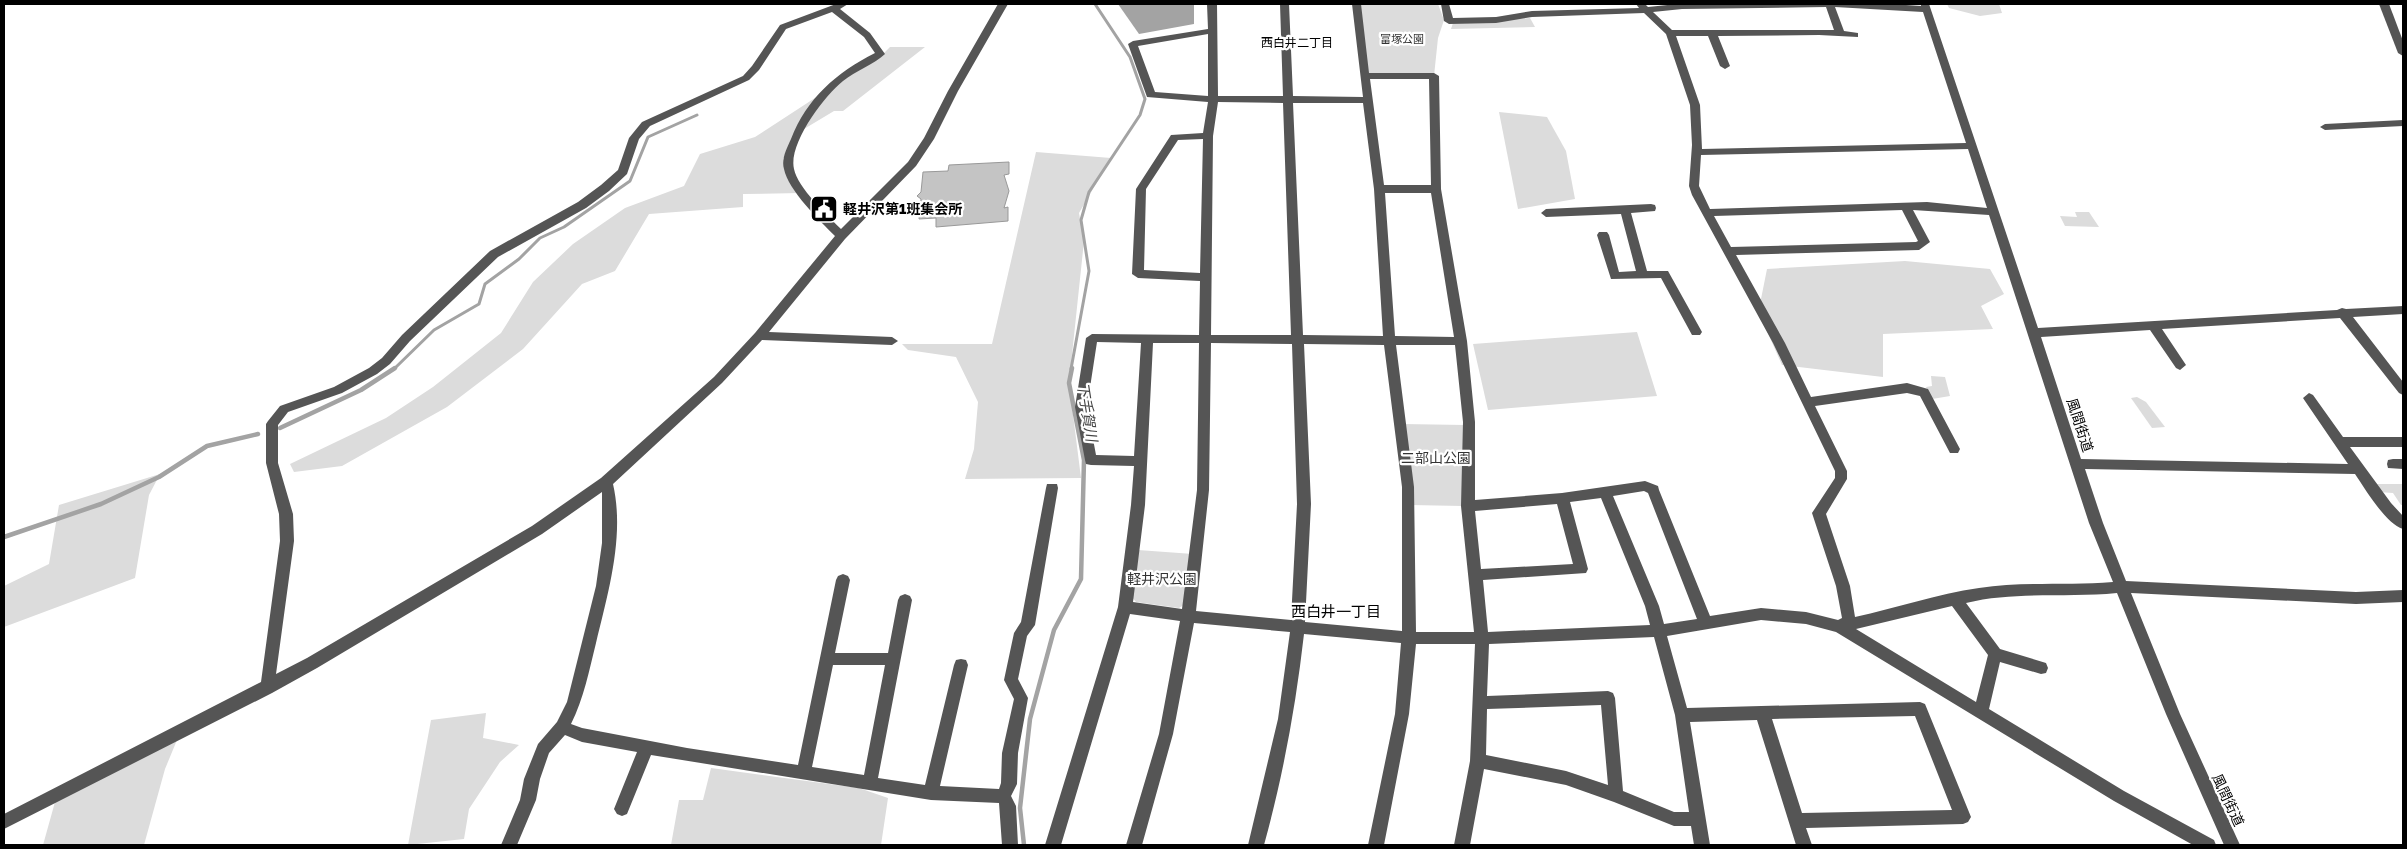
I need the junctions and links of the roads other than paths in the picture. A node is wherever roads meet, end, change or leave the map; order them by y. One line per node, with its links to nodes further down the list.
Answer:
1 (1003, 4): 40 (street)
2 (1212, 4): 15 (street)
3 (1284, 4): 24 (street)
4 (1356, 4): 22 (street)
5 (1445, 4): 14 (street)
6 (1741, 4): 7 (street); 10 (street)
7 (1773, 4): 8 (street)
8 (1829, 4): 13 (street); 18 (street)
9 (2384, 4): 20 (street)
10 (1682, 5): 12 (street)
11 (839, 6): 40 (street); 91 (street)
12 (1642, 6): 14 (street); 16 (street)
13 (1926, 6): 29 (street, 風間街道)
14 (1598, 8)
15 (1211, 31): 23 (street); 23 (street)
16 (1670, 33): 17 (street); 30 (street)
17 (1712, 33): 18 (street); 21 (street)
18 (1840, 33): 19 (street)
19 (1855, 35)
20 (2403, 53)
21 (1725, 66)
22 (1364, 76): 25 (street); 32 (street)
23 (1212, 99): 24 (street); 28 (street)
24 (1288, 100): 25 (street); 54 (street)
25 (1367, 100): 31 (street)
26 (2403, 123): 27 (street)
27 (2325, 127)
28 (1208, 136): 43 (street); 43 (street)
29 (1972, 146): 30 (street); 36 (street, 風間街道)
30 (1697, 152): 38 (street)
31 (1379, 189): 32 (street); 52 (street)
32 (1436, 189): 55 (street)
33 (1906, 206): 36 (street); 38 (street); 41 (street)
34 (1652, 208): 35 (street)
35 (1625, 210): 37 (street); 42 (street)
36 (1994, 212): 48 (street, 風間街道)
37 (1546, 213)
38 (1706, 213): 41 (street)
39 (1603, 235): 42 (street)
40 (841, 236): 49 (street)
41 (1728, 251): 59 (street)
42 (1643, 275): 47 (street)
43 (1206, 277): 51 (street)
44 (2403, 310): 45 (street)
45 (2342, 312): 46 (street); 57 (street)
46 (2153, 326): 48 (street); 56 (street)
47 (1696, 332)
48 (2034, 333): 64 (street, 風間街道)
49 (759, 336): 53 (street); 66 (street)
50 (1146, 338): 51 (street); 63 (street); 63 (street)
51 (1205, 339): 54 (street); 79 (street)
52 (1389, 340): 54 (street); 55 (street); 84 (street)
53 (892, 341)
54 (1297, 341): 81 (street)
55 (1462, 341): 70 (street)
56 (2180, 364)
57 (2403, 390)
58 (2309, 398): 60 (street)
59 (1807, 402): 62 (street); 82 (street)
60 (2340, 442): 61 (street); 65 (street)
61 (2403, 442)
62 (1954, 449)
63 (1140, 461): 78 (street)
64 (2076, 464): 65 (street); 74 (street, 風間街道)
65 (2359, 469): 71 (street)
66 (606, 482): 91 (street); 96 (street)
67 (1052, 488): 103 (street)
68 (1605, 492): 69 (street); 80 (street); 83 (street)
69 (1562, 498): 70 (street); 72 (street)
70 (1468, 506): 72 (street)
71 (2403, 524)
72 (1474, 575): 85 (street)
73 (843, 580): 87 (street)
74 (2120, 587): 75 (street); 77 (street); 118 (street, 風間街道)
75 (2403, 596)
76 (905, 600): 88 (street)
77 (1956, 600): 82 (street); 86 (street)
78 (1125, 607): 79 (street); 110 (street)
79 (1188, 616): 81 (street); 111 (street)
80 (1706, 624): 82 (street); 83 (street)
81 (1297, 627): 84 (street); 112 (street)
82 (1840, 628): 94 (street)
83 (1659, 631): 85 (street); 95 (street)
84 (1409, 638): 85 (street); 113 (street)
85 (1482, 638): 92 (street)
86 (1995, 654): 90 (street); 94 (street)
87 (827, 659): 88 (street); 99 (street)
88 (894, 659): 100 (street)
89 (961, 665): 101 (street)
90 (2041, 668)
91 (267, 688): 107 (street)
92 (1481, 703): 98 (street); 102 (street)
93 (1762, 712): 95 (street); 106 (street); 106 (street)
94 (1981, 712): 117 (street)
95 (1682, 715): 105 (street)
96 (562, 726): 97 (street); 108 (street)
97 (646, 748): 99 (street); 104 (street)
98 (1478, 761): 102 (street); 114 (street)
99 (804, 772): 100 (street)
100 (870, 782): 101 (street)
101 (931, 793): 103 (street)
102 (1616, 795): 105 (street)
103 (1003, 796): 109 (street)
104 (622, 808)
105 (1697, 819): 115 (street)
106 (1796, 821): 116 (street)
107 (4, 822)
108 (509, 845)
109 (1010, 845)
110 (1054, 845)
111 (1134, 845)
112 (1256, 845)
113 (1376, 845)
114 (1462, 845)
115 (1702, 845)
116 (1804, 845)
117 (2208, 845)
118 (2232, 845)

